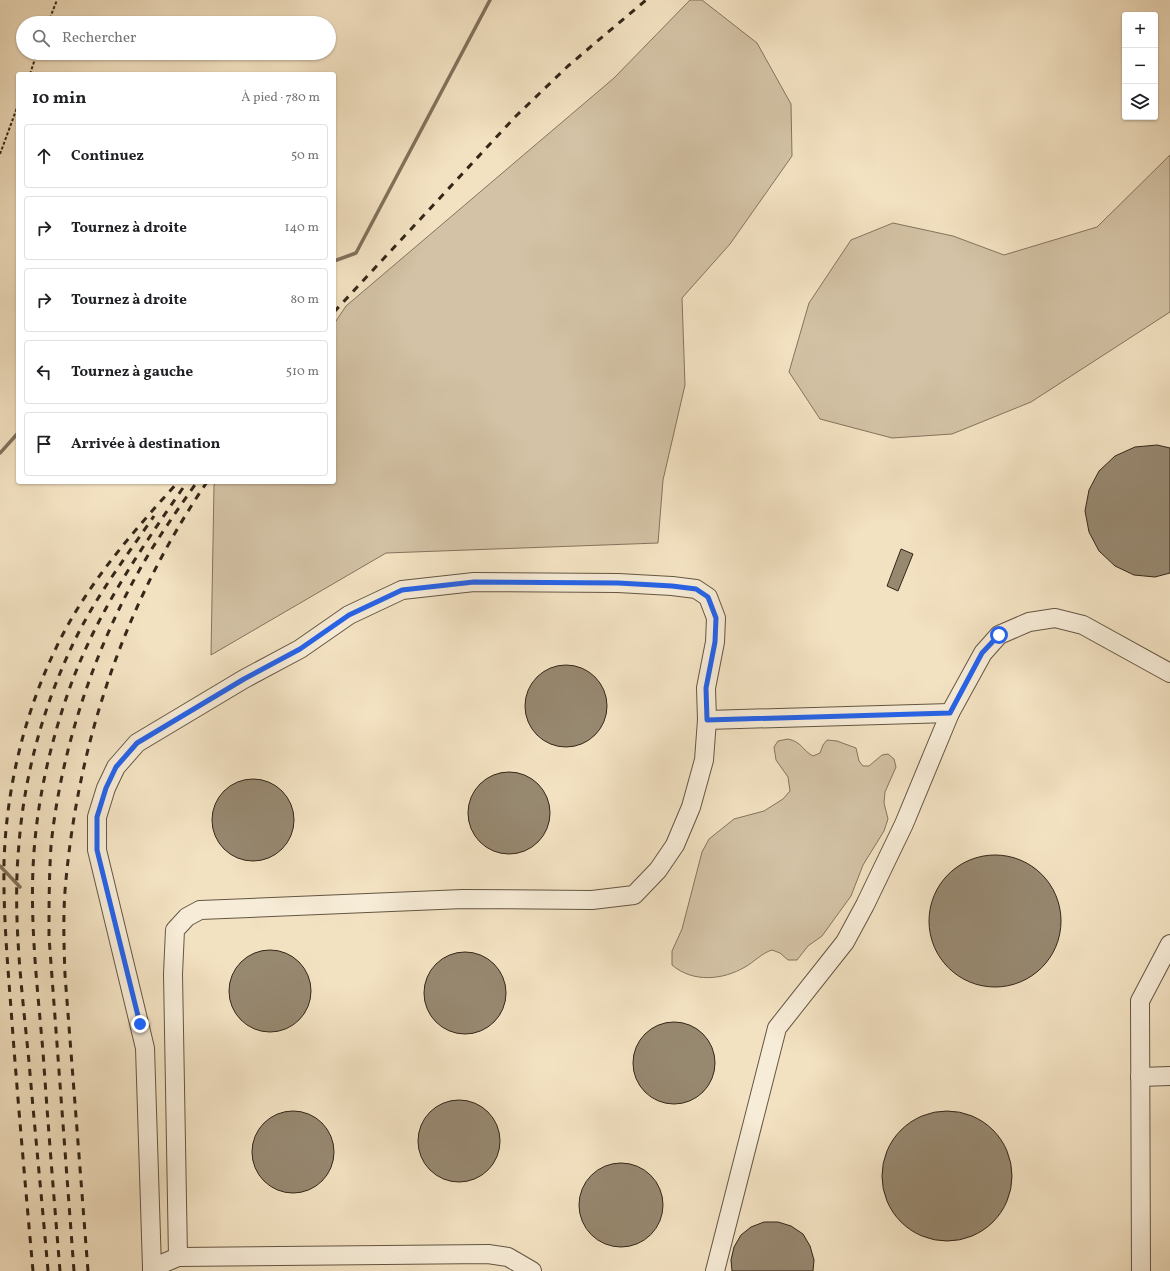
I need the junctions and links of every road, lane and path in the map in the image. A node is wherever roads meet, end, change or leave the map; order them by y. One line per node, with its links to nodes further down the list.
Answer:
1 (57, 0): 2 (path)
2 (51, 16)
3 (35, 60): 4 (path)
4 (31, 72)
5 (16, 110): 6 (path)
6 (0, 154)
7 (1170, 673): 8 (lane)
8 (950, 713): 9 (lane); 16 (lane)
9 (707, 720): 13 (lane); 14 (lane)
10 (1170, 944): 12 (lane)
11 (1170, 1076): 12 (lane)
12 (1140, 1077): 17 (lane)
13 (178, 1257): 14 (lane); 15 (lane)
14 (152, 1270)
15 (532, 1271)
16 (715, 1271)
17 (1141, 1271)

